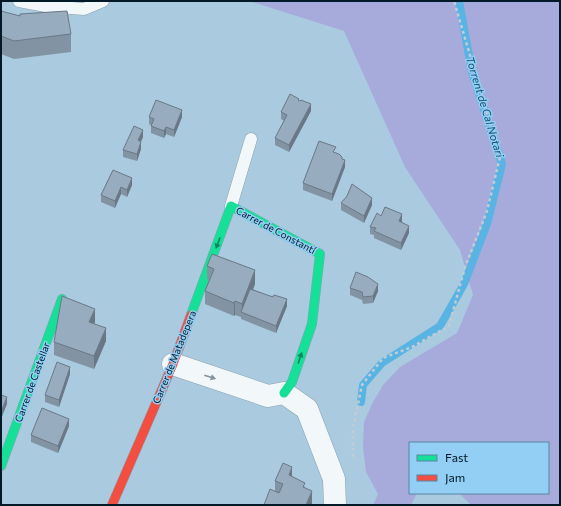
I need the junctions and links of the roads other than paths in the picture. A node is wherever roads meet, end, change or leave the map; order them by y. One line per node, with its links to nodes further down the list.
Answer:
1 (19, 1): 2 (lane)
2 (103, 1)
3 (251, 139): 4 (lane)
4 (232, 206): 6 (street, Carrer de Matadepera, one-way to 6); 7 (street, Carrer de Constantí, one-way to 4)
5 (62, 299): 8 (street, Carrer de Castellar)
6 (173, 364): 7 (street, one-way to 7); 9 (street, Carrer de Matadepera)
7 (284, 393): 10 (street)
8 (1, 466)
9 (112, 505)
10 (335, 505)

